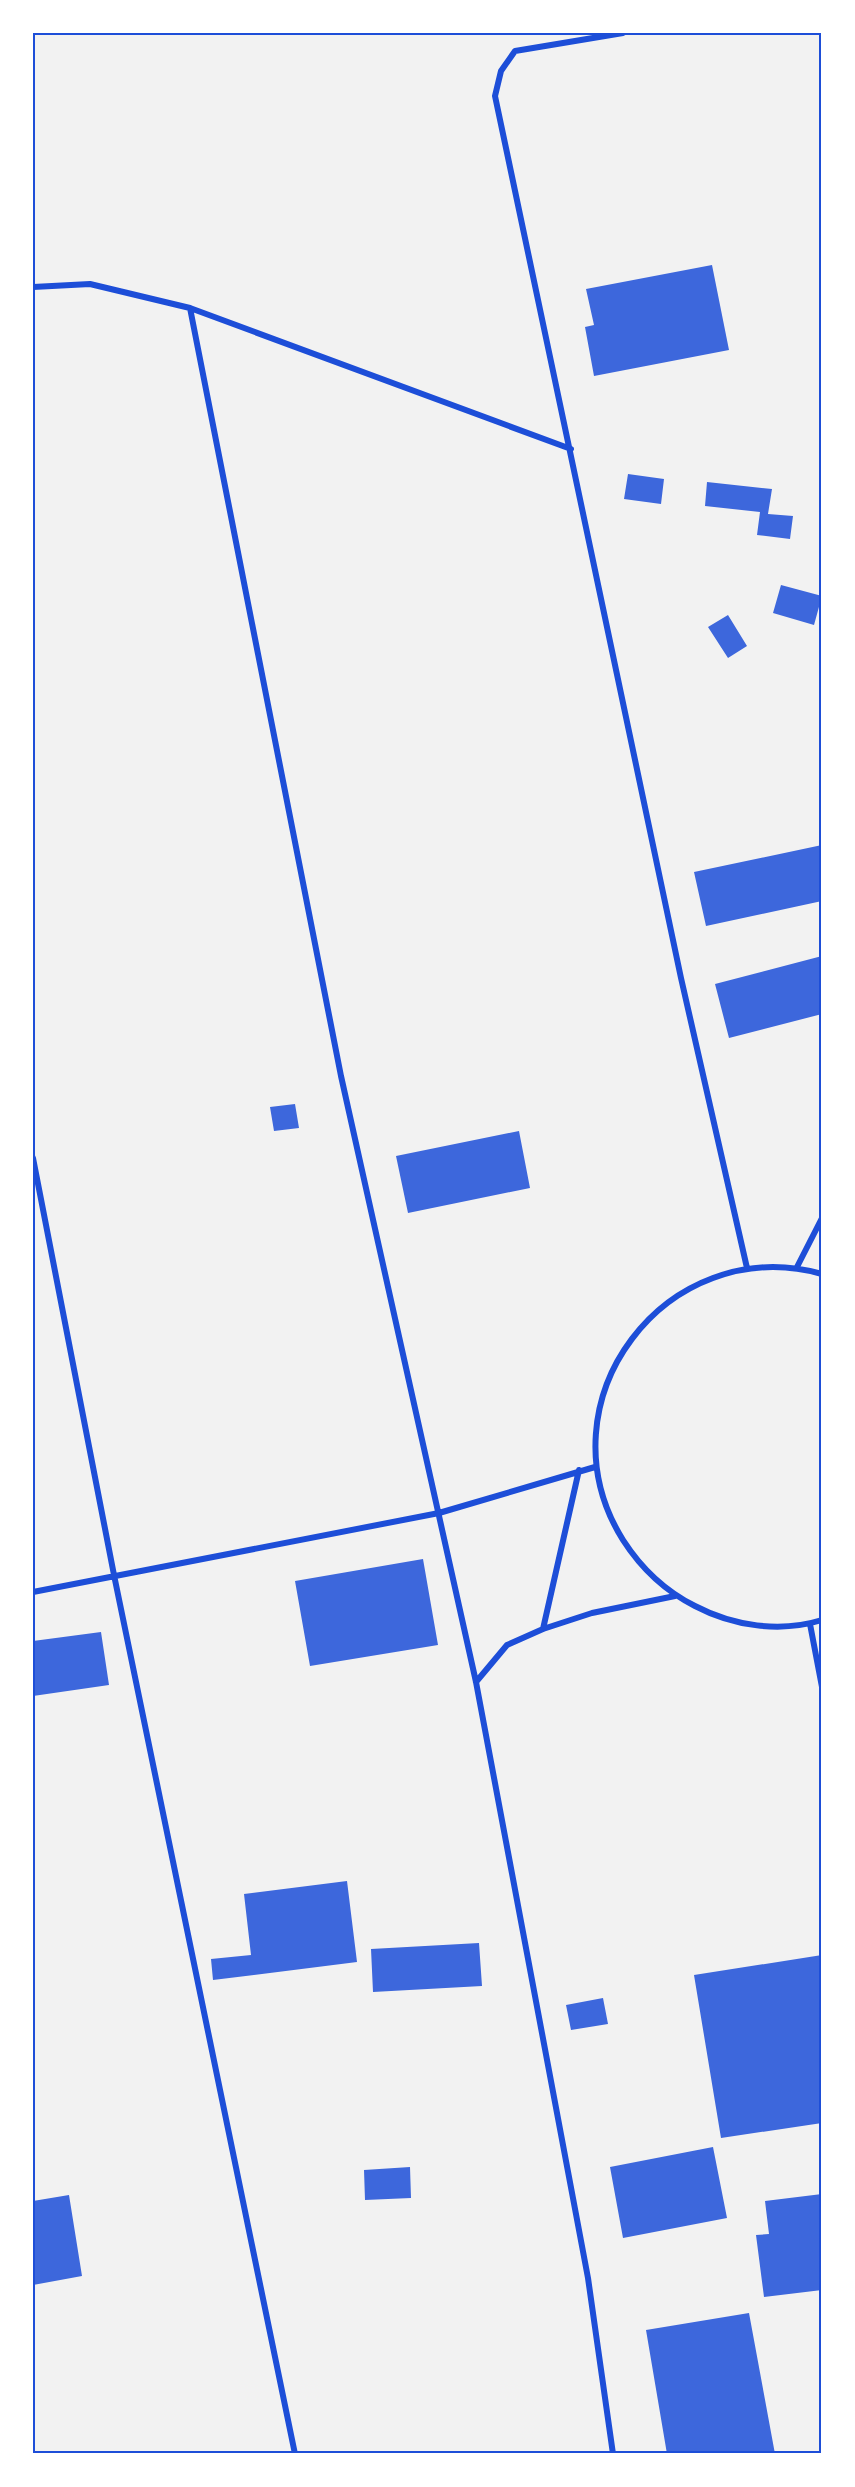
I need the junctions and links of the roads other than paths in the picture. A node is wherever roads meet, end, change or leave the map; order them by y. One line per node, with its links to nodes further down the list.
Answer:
1 (623, 33): 4 (street)
2 (33, 287): 3 (street)
3 (190, 308): 4 (street); 12 (street)
4 (572, 450): 8 (street)
5 (33, 1158): 13 (street)
6 (822, 1218): 7 (street)
7 (797, 1267): 8 (street); 9 (street)
8 (747, 1268): 10 (street)
9 (822, 1274)
10 (595, 1467): 11 (street); 15 (street)
11 (579, 1470): 12 (street); 18 (street)
12 (439, 1513): 13 (street); 19 (street)
13 (114, 1575): 14 (street); 21 (street)
14 (33, 1592)
15 (675, 1596): 17 (street); 18 (street)
16 (822, 1620): 17 (street)
17 (810, 1624): 20 (street)
18 (543, 1629): 19 (street)
19 (476, 1682): 22 (street)
20 (822, 1687)
21 (295, 2454)
22 (613, 2454)

